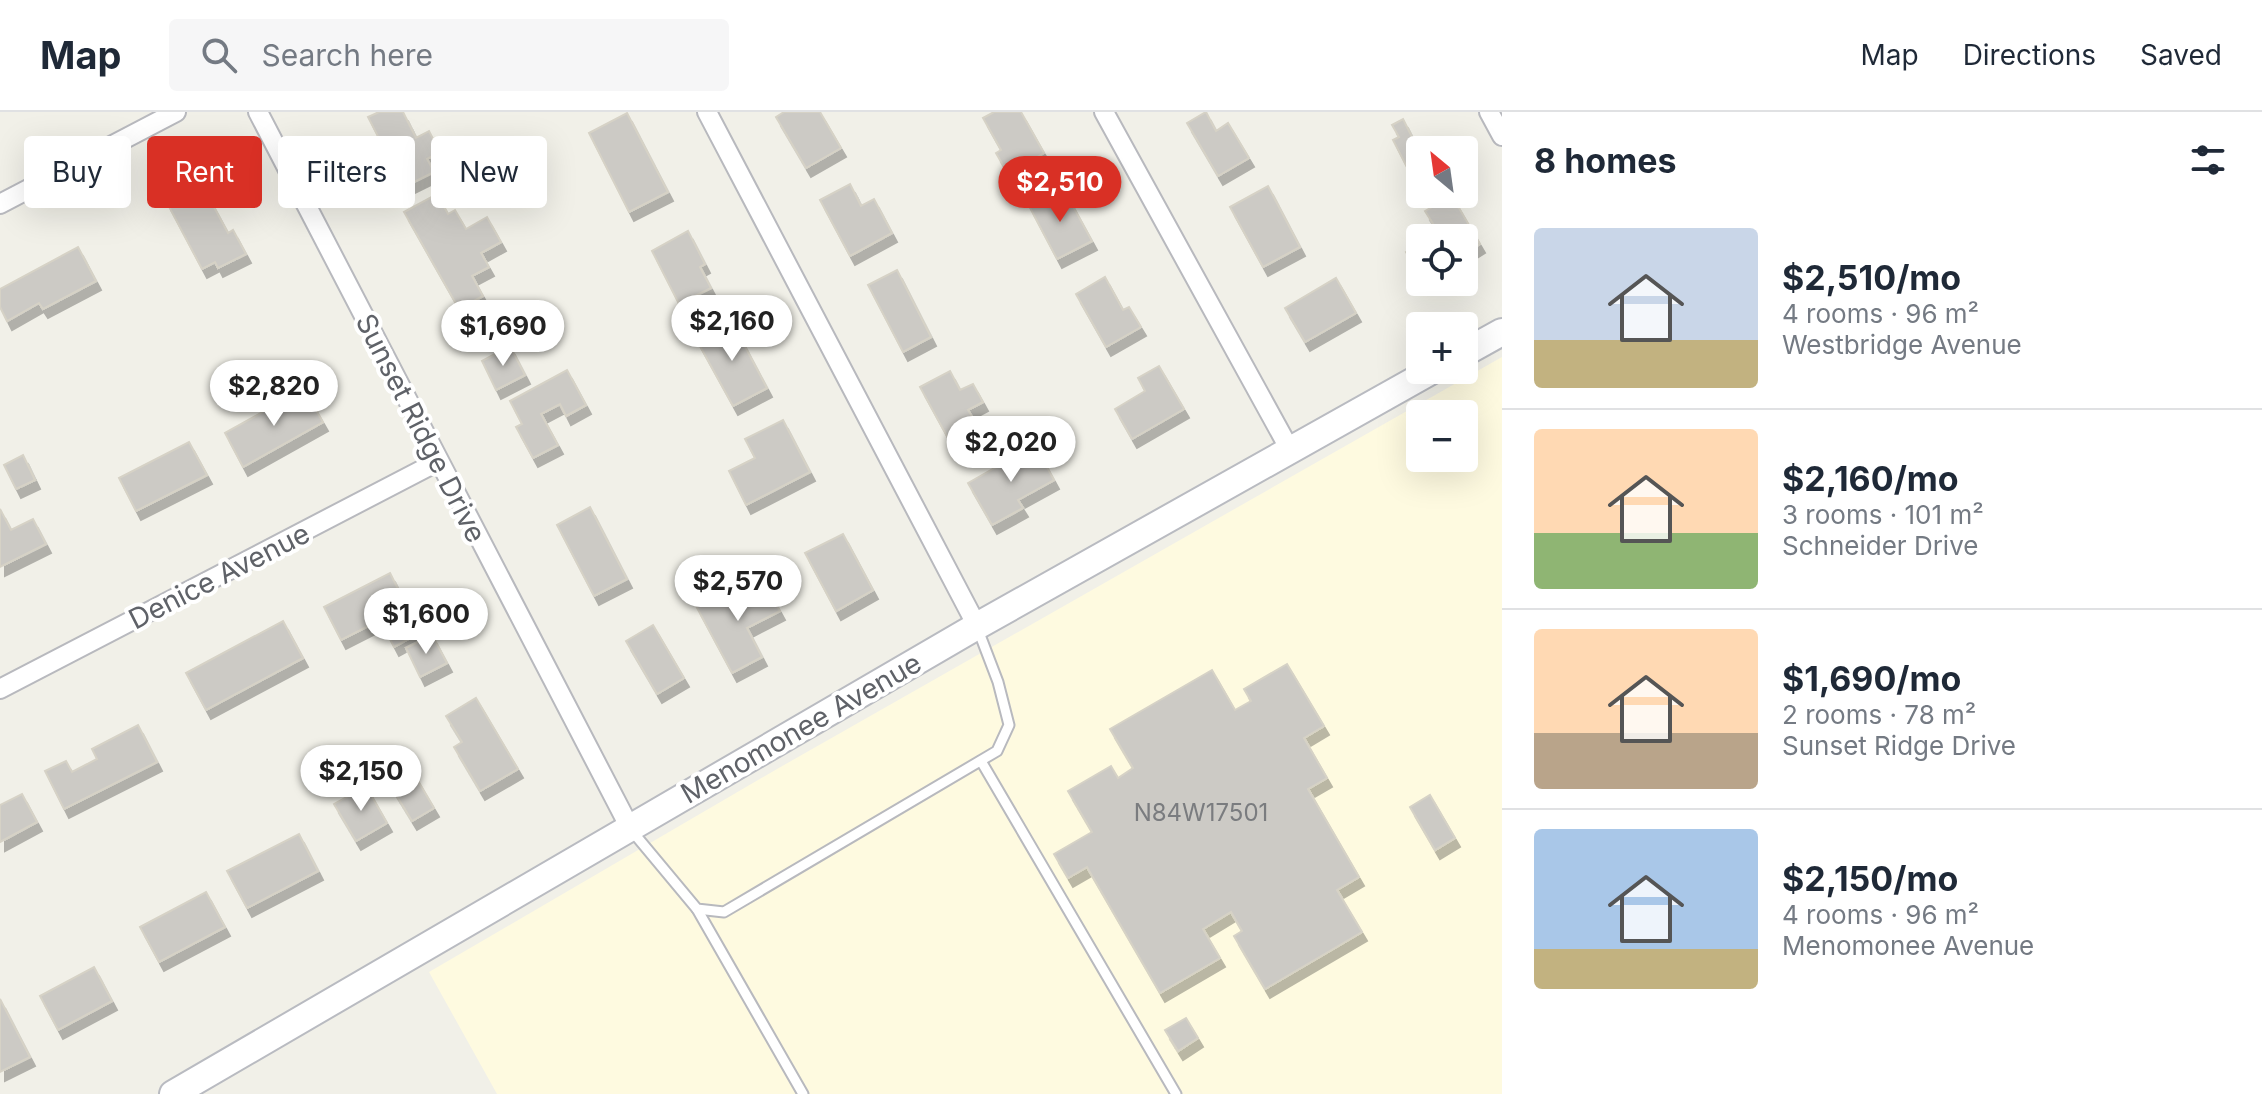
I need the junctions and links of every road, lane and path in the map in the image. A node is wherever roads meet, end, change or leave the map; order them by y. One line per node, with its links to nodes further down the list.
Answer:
1 (176, 112): 7 (street)
2 (258, 112): 12 (street, Sunset Ridge Drive)
3 (707, 112): 13 (street)
4 (1104, 112): 11 (street)
5 (1489, 112): 6 (street)
6 (1502, 136)
7 (0, 204)
8 (1502, 332): 9 (street)
9 (1478, 345)
10 (1408, 384): 11 (street, Menomonee Avenue)
11 (1290, 450): 13 (street, Menomonee Avenue)
12 (437, 462): 14 (street, Denice Avenue); 16 (street, Sunset Ridge Drive)
13 (977, 626): 15 (lane); 16 (street, Menomonee Avenue)
14 (0, 689)
15 (981, 761): 17 (lane); 20 (lane)
16 (630, 828): 17 (lane); 18 (street, Menomonee Avenue)
17 (697, 909): 19 (lane)
18 (173, 1094)
19 (803, 1094)
20 (1176, 1094)

